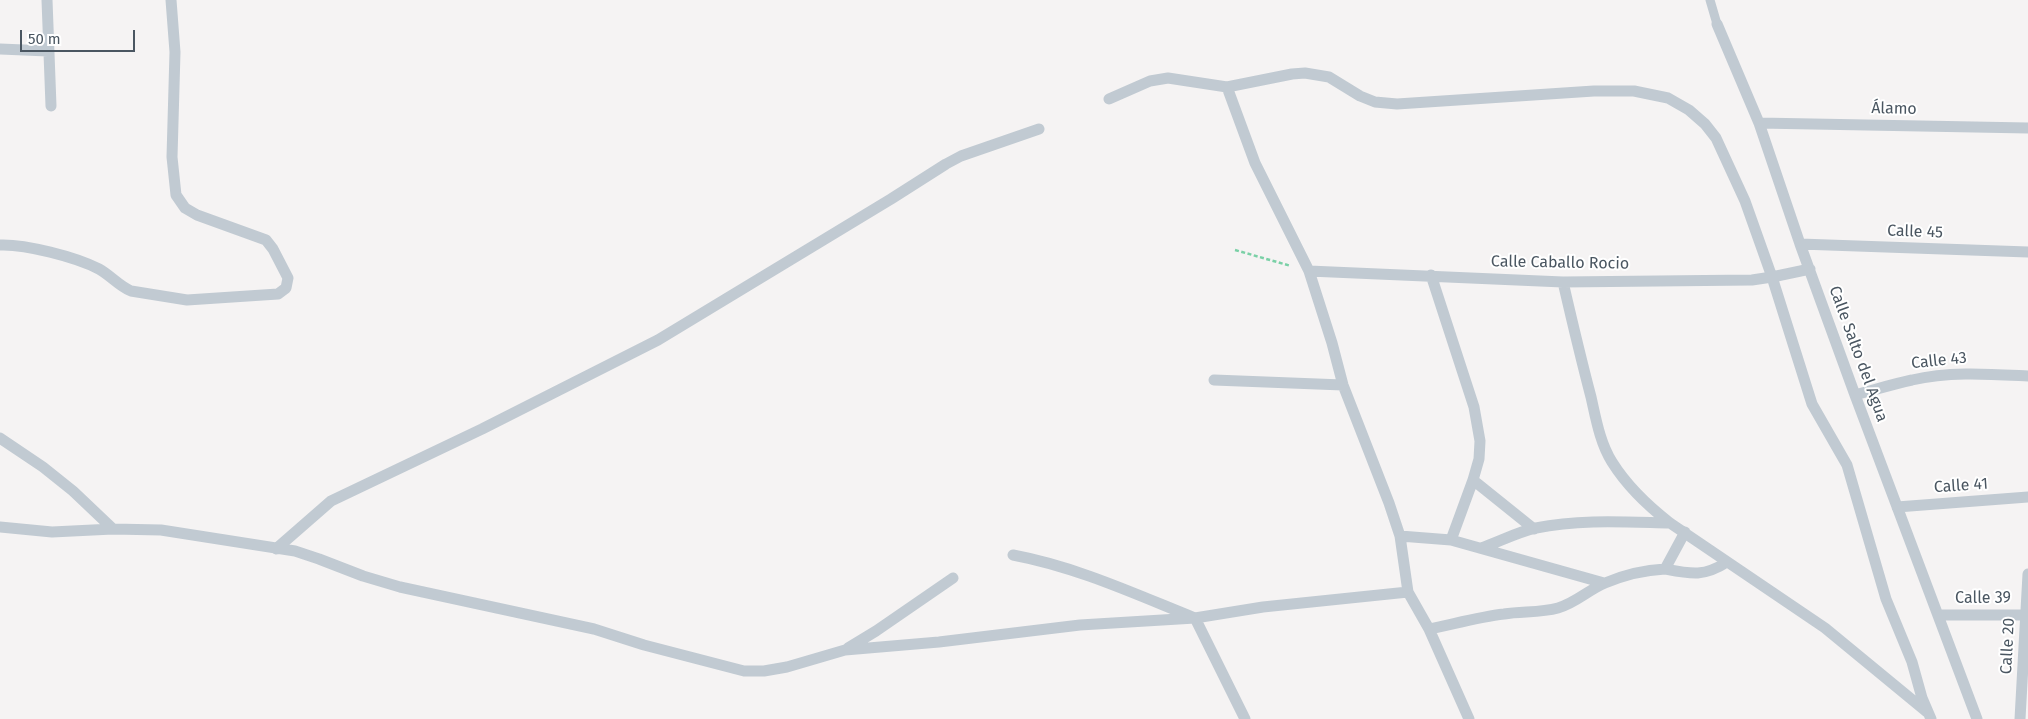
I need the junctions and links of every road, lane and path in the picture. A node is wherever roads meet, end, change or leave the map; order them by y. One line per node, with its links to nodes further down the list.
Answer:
1 (47, 0): 6 (street)
2 (171, 0): 14 (street)
3 (1710, 0): 4 (street, Calle Salto del Agua)
4 (1717, 24): 10 (street, Calle Salto del Agua)
5 (0, 49): 6 (street)
6 (48, 51): 9 (street)
7 (1227, 87): 8 (street); 18 (street); 20 (street)
8 (1109, 99)
9 (51, 106)
10 (1759, 123): 11 (street, Álamo); 13 (street, Calle Salto del Agua)
11 (2028, 128)
12 (1039, 129): 38 (street)
13 (1800, 244): 16 (street, Calle 45); 17 (street, Calle Salto del Agua)
14 (0, 245)
15 (1235, 250): 18 (path)
16 (2028, 252)
17 (1810, 269): 20 (street, Calle Caballo Rocio); 25 (street, Calle Salto del Agua)
18 (1309, 271): 19 (street, Calle Caballo Rocio); 24 (street)
19 (1431, 275): 21 (street, Calle Caballo Rocio); 27 (street)
20 (1772, 278): 21 (street, Calle Caballo Rocio); 51 (street)
21 (1563, 282): 30 (street)
22 (2028, 376): 25 (street, Calle 43)
23 (1214, 380): 24 (street)
24 (1343, 385): 35 (street)
25 (1855, 395): 29 (street, Calle Salto del Agua)
26 (0, 438): 32 (street)
27 (1473, 480): 33 (street); 36 (street)
28 (2028, 497): 29 (street, Calle 41)
29 (1897, 507): 46 (street, Calle Salto del Agua)
30 (1670, 523): 33 (street); 34 (street)
31 (0, 527): 32 (street)
32 (113, 529): 38 (street)
33 (1534, 529): 37 (street)
34 (1685, 532): 40 (street); 41 (street)
35 (1400, 536): 36 (street); 45 (street)
36 (1451, 540): 37 (street)
37 (1481, 548): 44 (street)
38 (276, 549): 50 (street)
39 (1013, 555): 48 (street)
40 (1727, 562): 41 (street); 51 (street)
41 (1665, 570): 44 (street)
42 (2028, 574): 47 (street, Calle 20)
43 (953, 578): 50 (street)
44 (1604, 583): 49 (street)
45 (1408, 592): 48 (street); 49 (street)
46 (1938, 615): 47 (street, Calle 39); 54 (street, Calle Salto del Agua)
47 (2027, 615): 55 (street, Calle 20)
48 (1195, 618): 50 (street); 52 (street)
49 (1429, 629): 53 (street)
50 (845, 650)
51 (1930, 716)
52 (1245, 719)
53 (1469, 719)
54 (1977, 719)
55 (2020, 719)

